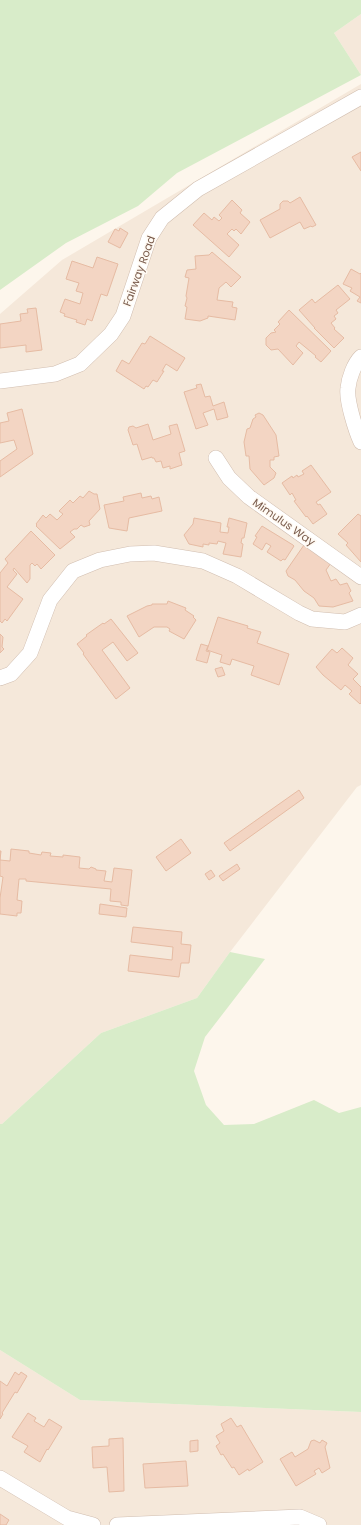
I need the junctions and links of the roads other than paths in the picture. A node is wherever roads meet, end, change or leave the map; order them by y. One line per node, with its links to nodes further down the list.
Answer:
1 (361, 97): 3 (street, Fairway Road)
2 (361, 357): 4 (street)
3 (0, 381)
4 (361, 442)
5 (216, 458): 6 (street, Mimulus Way)
6 (361, 577)
7 (361, 615): 8 (street)
8 (0, 678)
9 (0, 1478): 10 (street)
10 (93, 1525)
11 (117, 1525): 12 (street)
12 (319, 1525)

